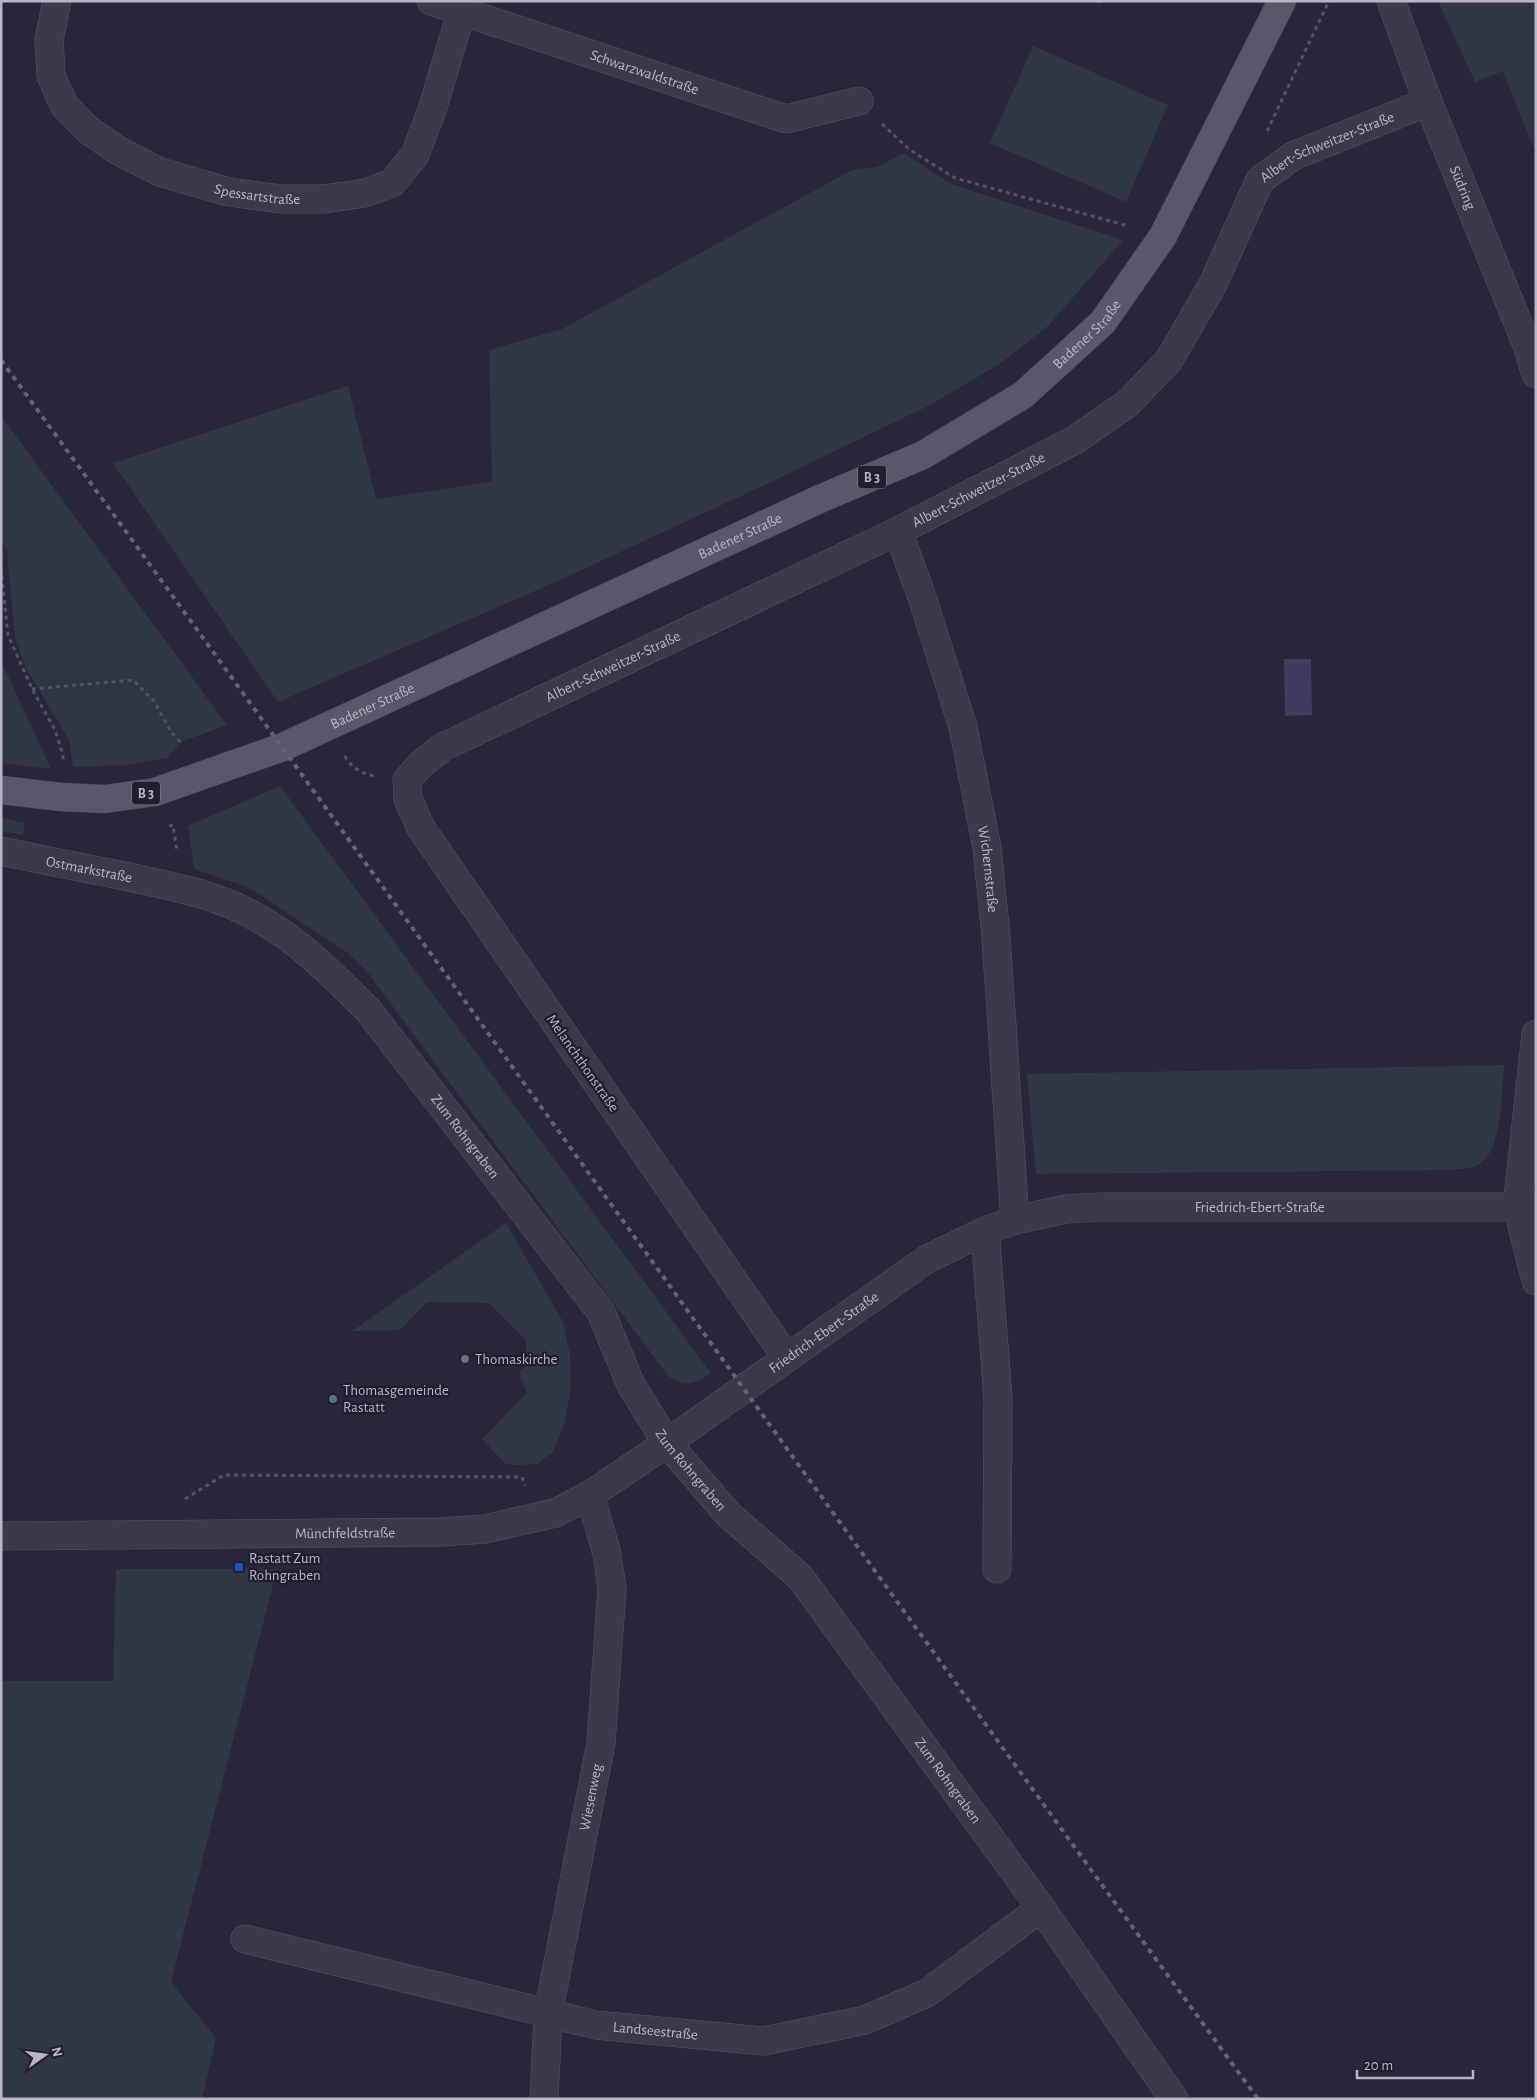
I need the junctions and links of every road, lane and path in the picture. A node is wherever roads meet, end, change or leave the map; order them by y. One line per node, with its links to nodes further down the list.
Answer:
1 (57, 1): 8 (street, Spessartstraße)
2 (431, 1): 8 (street, Schwarzwaldstraße)
3 (1102, 1): 7 (path)
4 (1282, 1): 12 (main road, Badener Straße / B 3)
5 (1329, 1): 11 (path)
6 (1391, 1): 10 (street, Südring)
7 (1097, 2)
8 (462, 10): 9 (street, Schwarzwaldstraße)
9 (859, 101): 12 (path)
10 (1428, 102): 11 (street, Albert-Schweitzer-Straße); 13 (street, Südring)
11 (1260, 180): 14 (street, Albert-Schweitzer-Straße)
12 (1162, 236): 17 (main road, Badener Straße / B 3)
13 (1536, 374)
14 (898, 531): 18 (street, Albert-Schweitzer-Straße); 27 (street, Wichernstraße)
15 (1, 568): 16 (path)
16 (32, 689): 19 (path); 21 (path)
17 (331, 725): 18 (path); 19 (main road, Badener Straße / B 3)
18 (414, 772): 30 (street, Melanchthonstraße)
19 (206, 774): 21 (main road, Badener Straße / B 3)
20 (1, 790): 21 (main road, Badener Straße / B 3)
21 (61, 797)
22 (164, 826): 24 (path)
23 (1, 851): 24 (street, Ostmarkstraße)
24 (178, 887): 31 (street, Zum Rohngraben)
25 (1536, 1034): 26 (street)
26 (1527, 1207): 27 (street, Friedrich-Ebert-Straße); 29 (street)
27 (1015, 1220): 28 (street, Friedrich-Ebert-Straße)
28 (985, 1230): 30 (street, Friedrich-Ebert-Straße); 36 (street)
29 (1536, 1281)
30 (787, 1358): 31 (street, Friedrich-Ebert-Straße)
31 (667, 1443): 32 (street, Münchfeldstraße); 37 (street, Zum Rohngraben)
32 (590, 1495): 33 (street, Münchfeldstraße); 39 (street, Wiesenweg)
33 (534, 1518): 34 (street, Münchfeldstraße); 34 (path)
34 (181, 1534): 35 (street, Münchfeldstraße)
35 (1, 1536)
36 (997, 1569)
37 (1041, 1908): 39 (street, Landseestraße); 41 (street, Zum Rohngraben)
38 (244, 1939): 39 (street, Landseestraße)
39 (548, 2014): 40 (street, Wiesenweg)
40 (544, 2099)
41 (1174, 2099)

